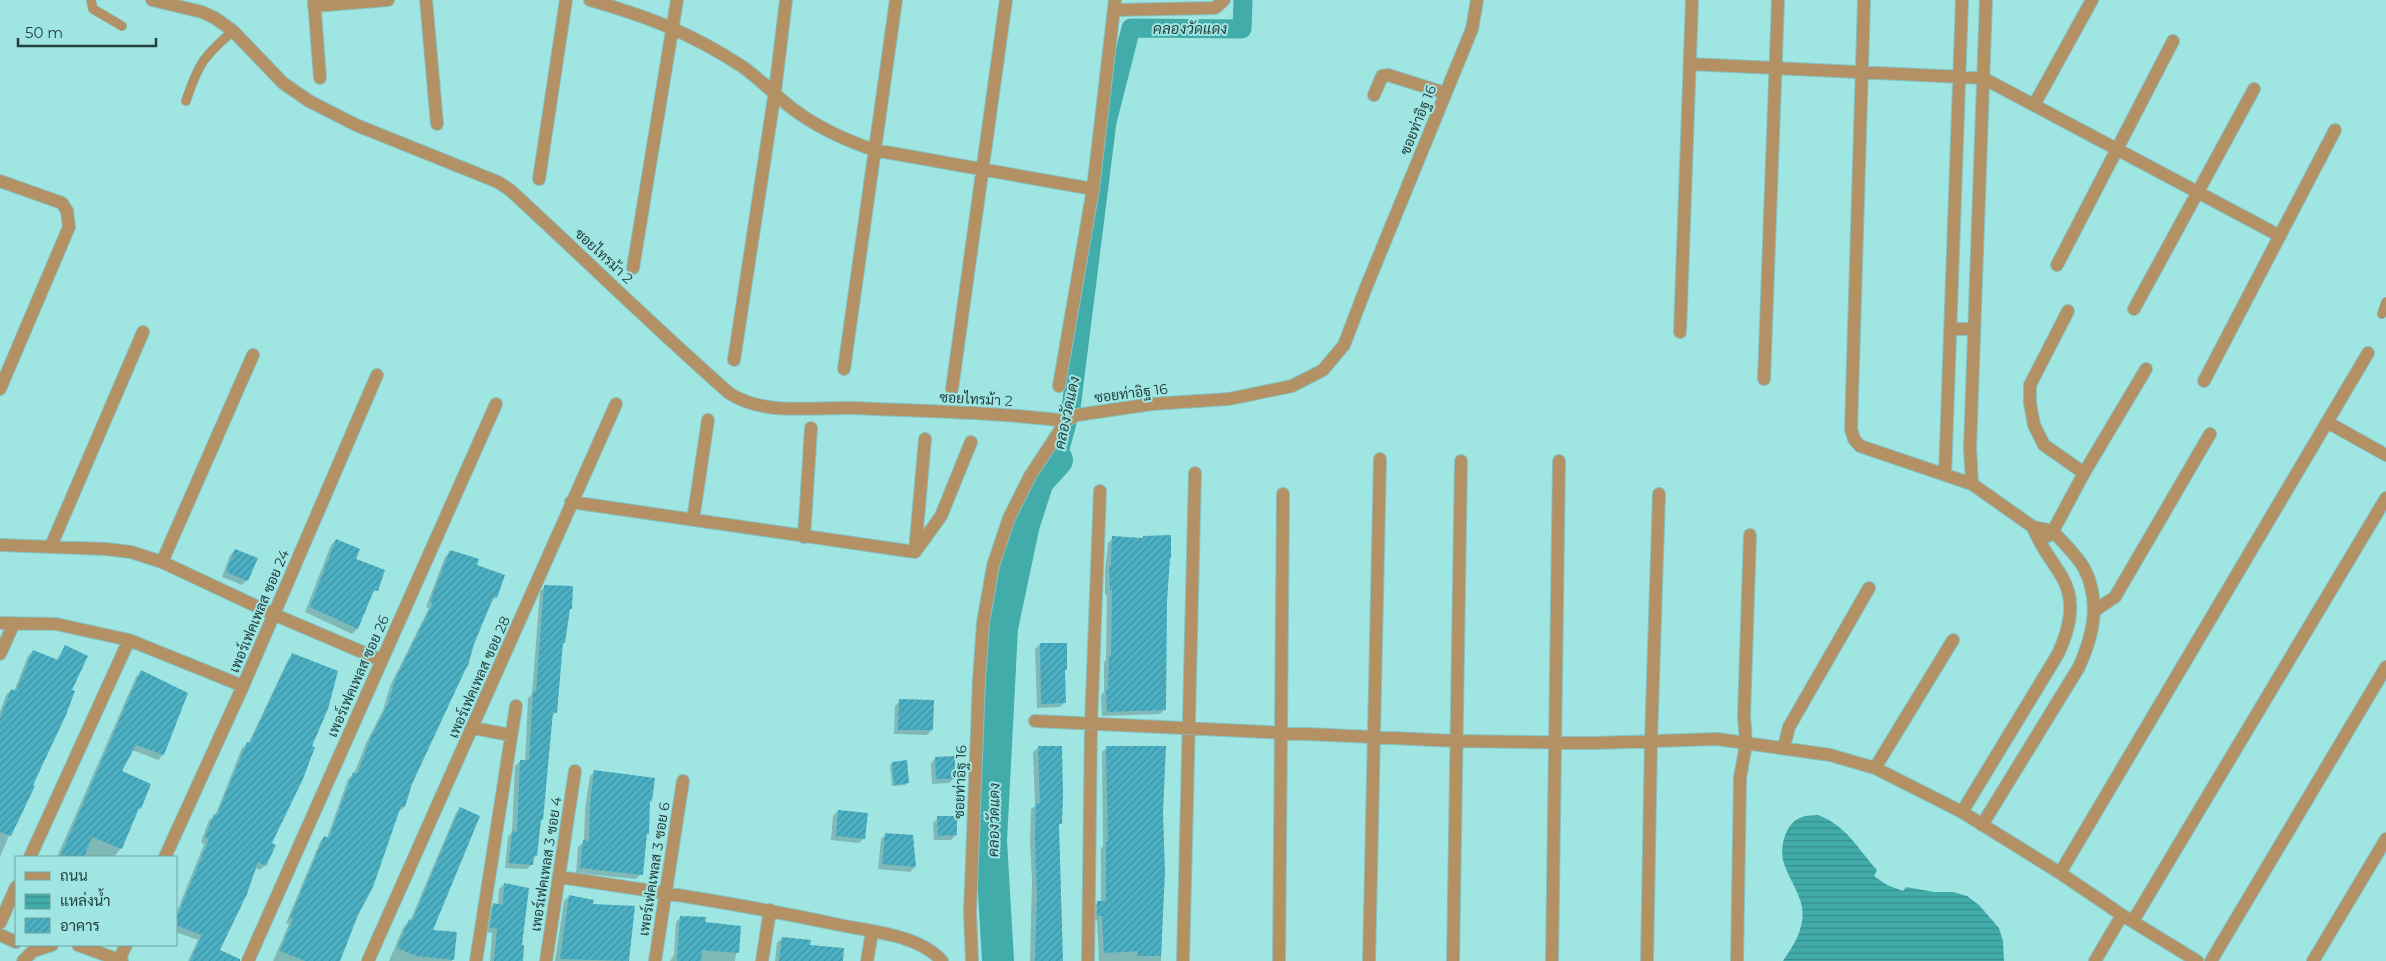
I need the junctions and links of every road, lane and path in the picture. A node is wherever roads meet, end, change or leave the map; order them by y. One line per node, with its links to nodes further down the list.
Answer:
1 (90, 0): 21 (lane)
2 (152, 0): 23 (street, ซอยไทรม้า 2)
3 (388, 0): 19 (street)
4 (426, 0): 37 (street)
5 (566, 0): 42 (street)
6 (590, 0): 22 (street)
7 (677, 0): 22 (street)
8 (786, 0): 32 (street)
9 (896, 0): 40 (street)
10 (1006, 0): 41 (street)
11 (1224, 0): 20 (street)
12 (1477, 0): 33 (street, ซอยท่าอิฐ 16)
13 (1692, 0): 25 (street)
14 (1778, 0): 26 (street)
15 (1864, 0): 27 (street)
16 (1962, 0): 28 (street)
17 (1986, 0): 30 (street)
18 (2092, 0): 36 (street)
19 (314, 3): 29 (street)
20 (1115, 5): 44 (street)
21 (122, 26)
22 (673, 27): 32 (street); 48 (street)
23 (233, 31): 35 (lane); 71 (street, ซอยไทรม้า 2)
24 (2173, 41): 39 (street)
25 (1690, 64): 26 (street); 56 (street)
26 (1776, 67): 27 (street); 63 (street)
27 (1861, 70): 28 (street); 83 (street)
28 (1959, 76): 30 (street); 53 (street)
29 (320, 78)
30 (1983, 78): 36 (street); 54 (street)
31 (2254, 89): 45 (street)
32 (775, 91): 40 (street); 59 (street)
33 (1445, 93): 34 (street); 71 (street, ซอยท่าอิฐ 16)
34 (1374, 95)
35 (186, 101)
36 (2034, 105): 39 (street)
37 (437, 124)
38 (2335, 130): 46 (street)
39 (2117, 149): 45 (street); 47 (street)
40 (874, 150): 41 (street); 60 (street)
41 (983, 170): 44 (street); 67 (street)
42 (539, 179)
43 (0, 181): 66 (street)
44 (1093, 190): 65 (street)
45 (2198, 192): 46 (street); 50 (street)
46 (2280, 236): 64 (street)
47 (2057, 265)
48 (633, 268)
49 (2386, 302): 52 (lane)
50 (2134, 309)
51 (2068, 311): 81 (street)
52 (2382, 314)
53 (1950, 329): 54 (street); 83 (street)
54 (1974, 329): 84 (street)
55 (143, 332): 97 (street)
56 (1680, 332)
57 (2368, 354): 72 (street)
58 (252, 355): 99 (street)
59 (734, 360)
60 (844, 369)
61 (2146, 370): 81 (street)
62 (377, 375): 102 (street, เพอร์เฟคเพลส ซอย 24)
63 (1764, 379)
64 (2204, 381)
65 (1059, 386)
66 (0, 389)
67 (952, 389)
68 (496, 404): 108 (street, เพอร์เฟคเพลส ซอย 26)
69 (616, 404): 89 (street, เพอร์เฟคเพลส ซอย 28)
70 (708, 420): 90 (street)
71 (1066, 421): 157 (street, ซอยท่าอิฐ 16)
72 (2327, 422): 77 (street); 132 (street)
73 (811, 428): 94 (street)
74 (2210, 434): 101 (street)
75 (925, 439): 98 (street)
76 (971, 442): 98 (street)
77 (2386, 455)
78 (1380, 459): 118 (street)
79 (1461, 461): 119 (street)
80 (1560, 461): 120 (street)
81 (2084, 473): 92 (street)
82 (1195, 474): 115 (street)
83 (1945, 475): 84 (street)
84 (1972, 484): 91 (street)
85 (1100, 491): 113 (street)
86 (1283, 494): 116 (street)
87 (1659, 494): 121 (street)
88 (2386, 498): 137 (street)
89 (572, 502): 90 (street); 114 (street, เพอร์เฟคเพลส ซอย 28)
90 (693, 520): 94 (street)
91 (2032, 527): 92 (street); 95 (street)
92 (2053, 531): 95 (street); 101 (street)
93 (1750, 535): 122 (street)
94 (804, 537): 98 (street)
95 (2039, 544): 127 (street)
96 (0, 546): 97 (street)
97 (51, 546): 99 (street)
98 (915, 552)
99 (162, 562): 102 (street)
100 (1869, 588): 123 (street)
101 (2094, 611): 128 (street)
102 (273, 614): 108 (street); 110 (street, เพอร์เฟคเพลส ซอย 24)
103 (14, 622): 104 (street); 105 (street); 107 (street)
104 (0, 623)
105 (129, 640): 110 (street); 130 (street)
106 (1953, 640): 124 (street)
107 (0, 654)
108 (381, 660): 150 (street, เพอร์เฟคเพลส ซอย 26)
109 (2386, 667): 168 (street)
110 (243, 686): 131 (street, เพอร์เฟคเพลส ซอย 24)
111 (516, 706): 117 (street)
112 (1035, 721): 113 (street)
113 (1091, 724): 115 (street); 158 (street)
114 (473, 728): 117 (street); 151 (street, เพอร์เฟคเพลส ซอย 28)
115 (1187, 728): 116 (street); 159 (street)
116 (1281, 733): 118 (street); 160 (street)
117 (511, 736): 152 (street)
118 (1374, 737): 119 (street); 161 (street)
119 (1456, 741): 120 (street); 162 (street)
120 (1555, 741): 121 (street); 163 (street)
121 (1651, 741): 122 (street); 164 (street)
122 (1746, 744): 123 (street); 165 (street)
123 (1784, 747): 124 (street)
124 (1875, 768): 127 (street)
125 (575, 771): 133 (street, เพอร์เฟคเพลส 3 ซอย 4)
126 (683, 781): 135 (street, เพอร์เฟคเพลส 3 ซอย 6)
127 (1962, 812): 128 (street)
128 (1982, 825): 132 (street)
129 (2386, 839): 169 (street)
130 (30, 856)
131 (166, 856)
132 (2060, 873): 137 (street)
133 (559, 877): 135 (street); 153 (street, เพอร์เฟคเพลส 3 ซอย 4)
134 (15, 889): 138 (street)
135 (665, 893): 136 (street); 154 (street, เพอร์เฟคเพลส 3 ซอย 6)
136 (770, 910): 139 (street); 155 (street)
137 (2127, 918): 166 (street); 167 (street)
138 (0, 923)
139 (872, 932): 148 (street); 156 (street)
140 (0, 935): 141 (street)
141 (15, 942)
142 (23, 946): 146 (street)
143 (49, 946): 146 (street)
144 (81, 946): 147 (street)
145 (126, 946): 147 (street)
146 (33, 952): 149 (street)
147 (120, 960)
148 (942, 960)
149 (22, 961)
150 (248, 961)
151 (368, 961)
152 (476, 961)
153 (546, 961)
154 (655, 961)
155 (762, 961)
156 (867, 961)
157 (972, 961)
158 (1088, 961)
159 (1183, 961)
160 (1279, 961)
161 (1369, 961)
162 (1453, 961)
163 (1552, 961)
164 (1647, 961)
165 (1738, 961)
166 (2095, 961)
167 (2197, 961)
168 (2211, 961)
169 (2313, 961)

